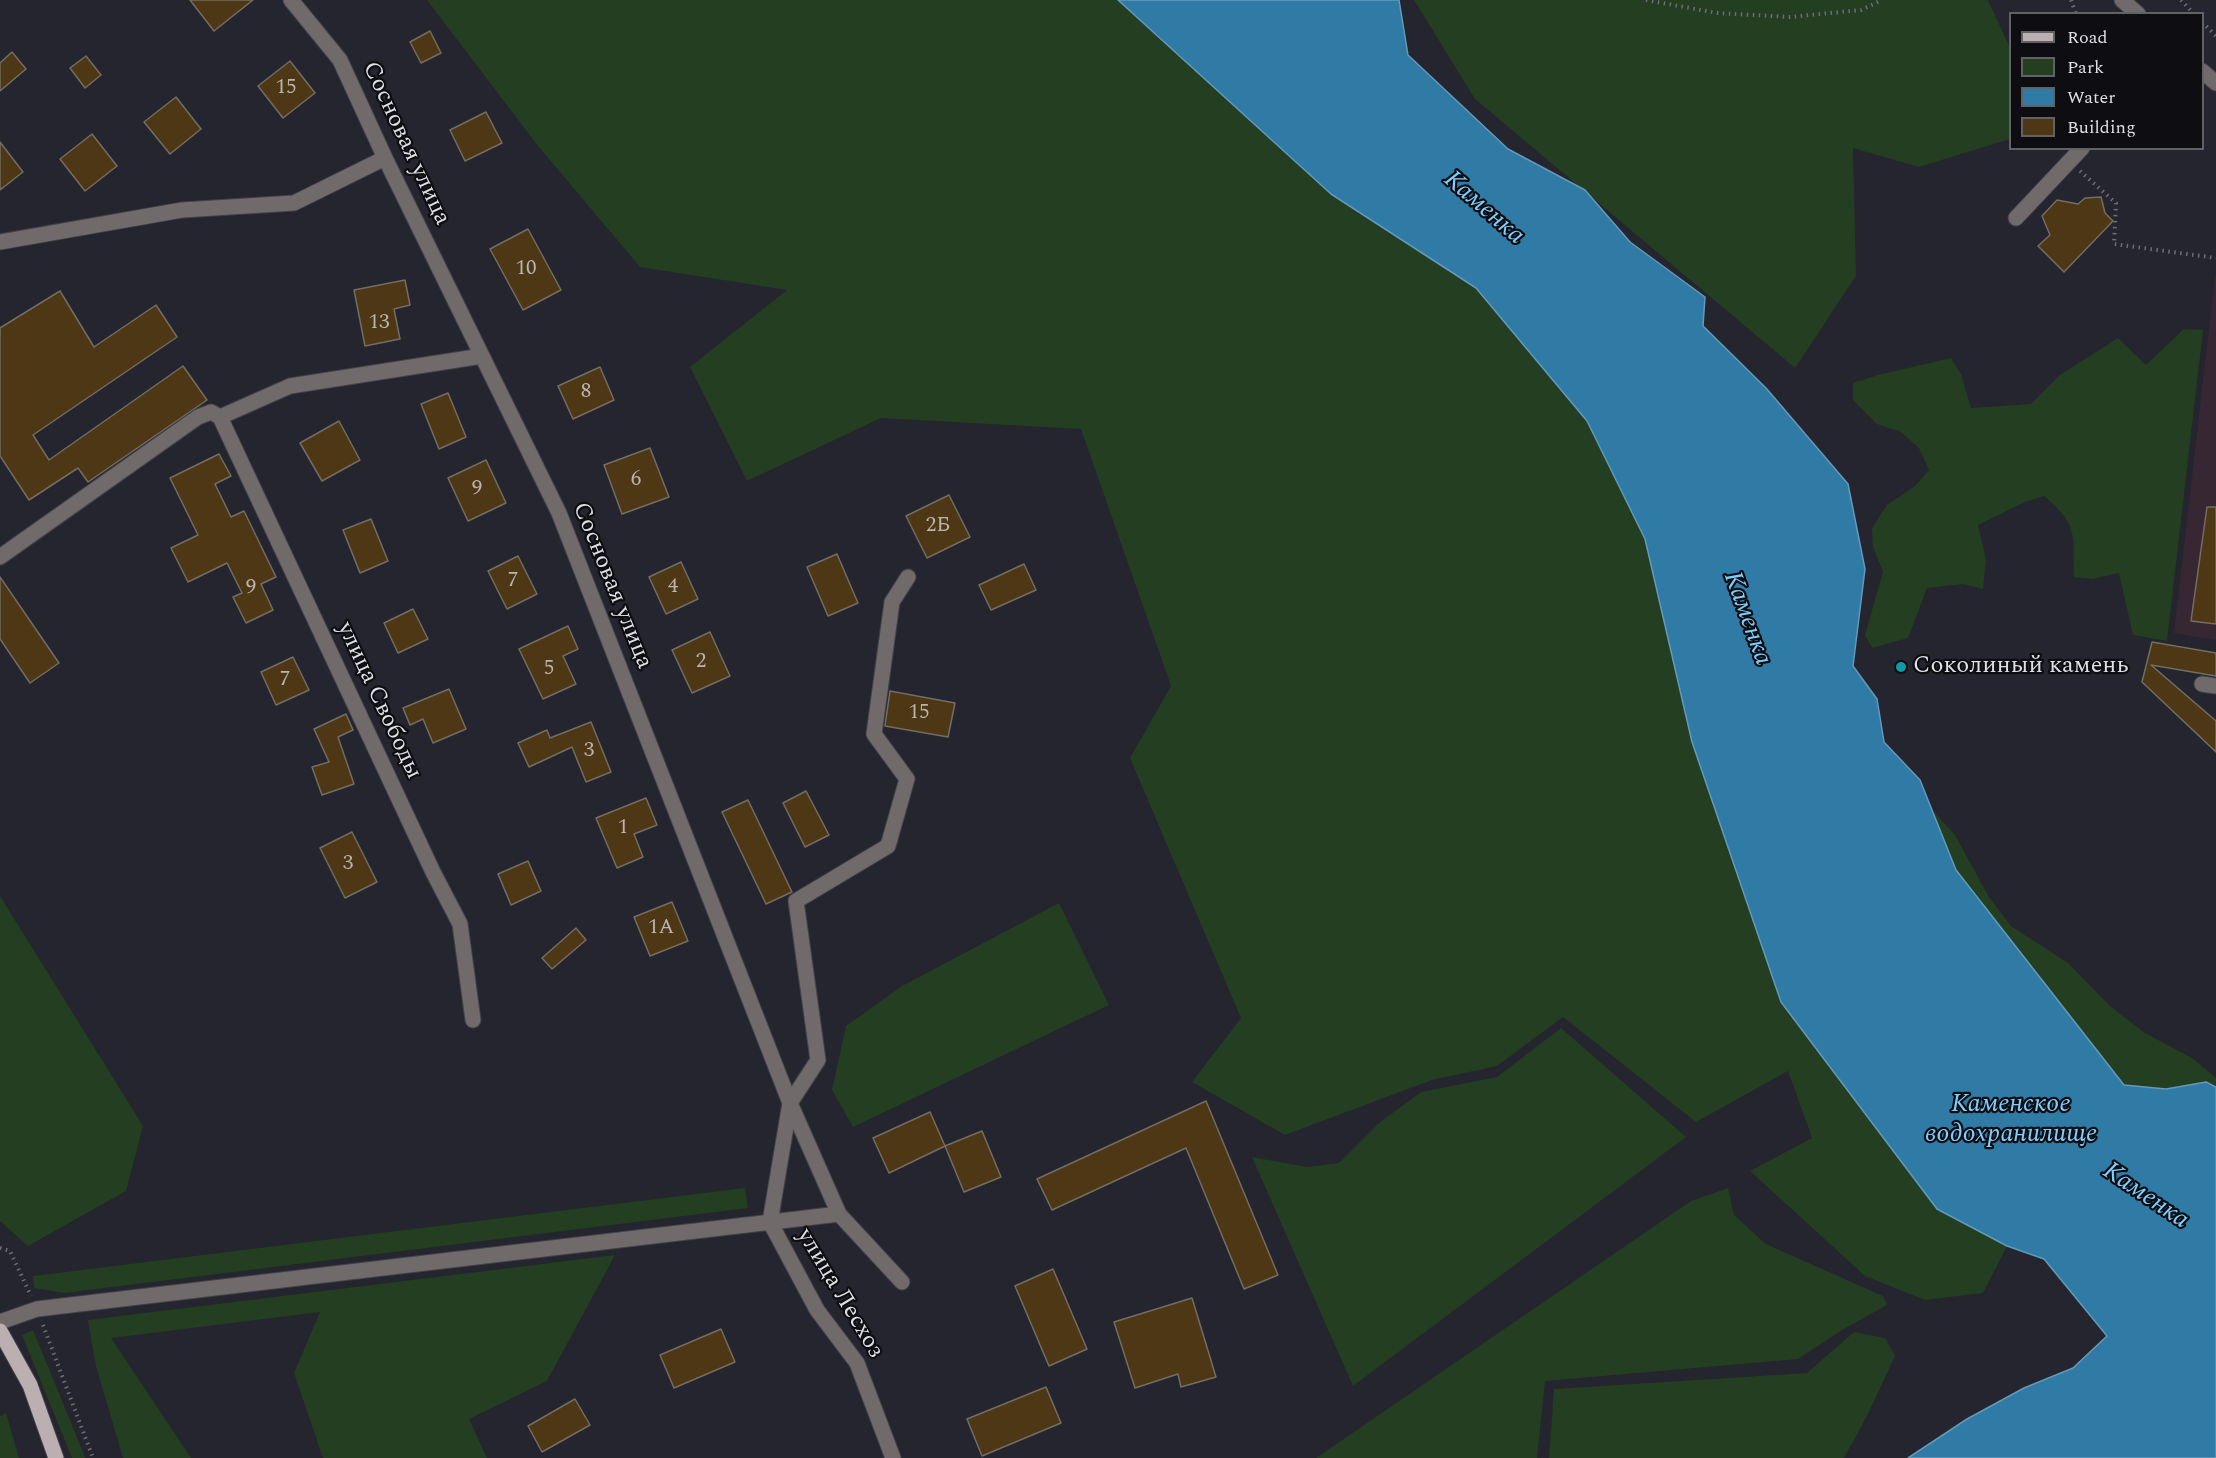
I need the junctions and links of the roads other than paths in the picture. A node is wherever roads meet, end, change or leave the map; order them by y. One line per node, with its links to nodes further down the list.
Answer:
1 (291, 0): 7 (street, Сосновая улица)
2 (2122, 0): 3 (street)
3 (2136, 12)
4 (2204, 72): 5 (street)
5 (2216, 83)
6 (2080, 150): 8 (street)
7 (385, 158): 9 (street); 10 (street, Сосновая улица)
8 (2016, 218)
9 (0, 242)
10 (482, 356): 11 (street); 15 (street, Сосновая улица)
11 (216, 415): 12 (street); 14 (street, улица Свободы)
12 (1, 554)
13 (908, 577): 15 (street)
14 (473, 1020)
15 (790, 1104): 16 (street, Сосновая улица); 17 (street)
16 (839, 1214): 17 (street); 18 (street, Сосновая улица)
17 (770, 1222): 19 (street); 22 (street, улица Лесхоз)
18 (902, 1282)
19 (0, 1322)
20 (0, 1331): 21 (main road)
21 (56, 1458)
22 (893, 1458)

